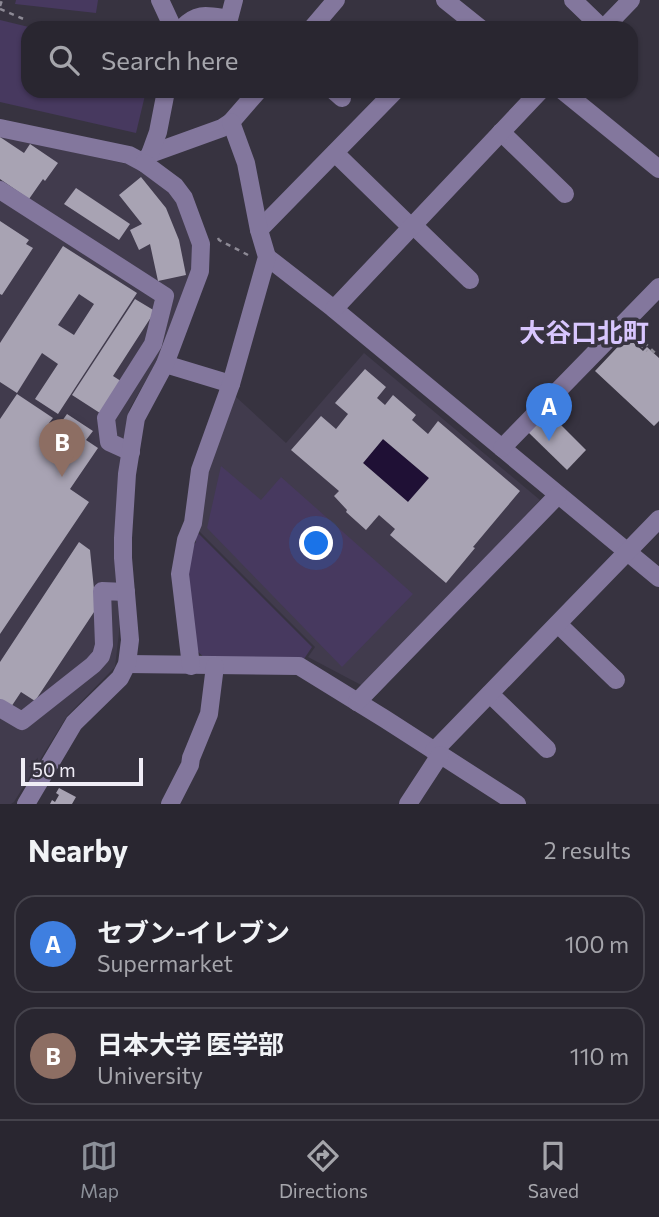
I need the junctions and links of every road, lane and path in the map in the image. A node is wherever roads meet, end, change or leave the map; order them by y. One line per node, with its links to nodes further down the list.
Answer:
1 (2, 0): 8 (path)
2 (160, 0): 10 (street)
3 (234, 0): 11 (street)
4 (336, 0): 12 (street)
5 (445, 0): 13 (street)
6 (573, 0): 14 (street)
7 (631, 0): 15 (street)
8 (0, 7): 9 (path)
9 (26, 20)
10 (170, 21)
11 (190, 21)
12 (318, 21)
13 (464, 21)
14 (596, 21)
15 (610, 21)
16 (165, 98): 25 (street)
17 (252, 98): 21 (street)
18 (389, 98): 24 (street)
19 (533, 98): 23 (street)
20 (572, 98): 26 (street)
21 (231, 122): 25 (street); 31 (street)
22 (0, 128): 25 (street)
23 (501, 132): 28 (street); 29 (street)
24 (335, 153): 29 (street); 31 (street)
25 (147, 158): 40 (street)
26 (659, 169)
27 (0, 190): 43 (street)
28 (565, 194)
29 (412, 226): 33 (street); 35 (street)
30 (212, 229): 32 (path)
31 (259, 230): 32 (street)
32 (267, 257): 35 (street); 41 (street)
33 (470, 280)
34 (659, 287): 42 (street)
35 (334, 309): 42 (street)
36 (629, 335): 38 (path)
37 (636, 335): 39 (path)
38 (647, 351)
39 (656, 353)
40 (165, 364): 41 (street); 43 (street)
41 (231, 384): 51 (street)
42 (502, 448): 44 (street)
43 (131, 452): 48 (street)
44 (558, 495): 46 (street); 55 (street)
45 (659, 519): 46 (street)
46 (627, 552): 47 (street); 49 (street)
47 (659, 578)
48 (126, 592): 50 (street); 56 (street)
49 (558, 624): 53 (street); 54 (street)
50 (127, 664): 51 (street); 59 (street)
51 (191, 666): 52 (street)
52 (215, 666): 55 (street); 60 (street)
53 (616, 680)
54 (490, 694): 57 (street); 58 (street)
55 (357, 702): 58 (street)
56 (0, 708)
57 (547, 748)
58 (437, 753): 61 (street); 62 (street)
59 (26, 804)
60 (170, 804)
61 (408, 804)
62 (517, 804)

